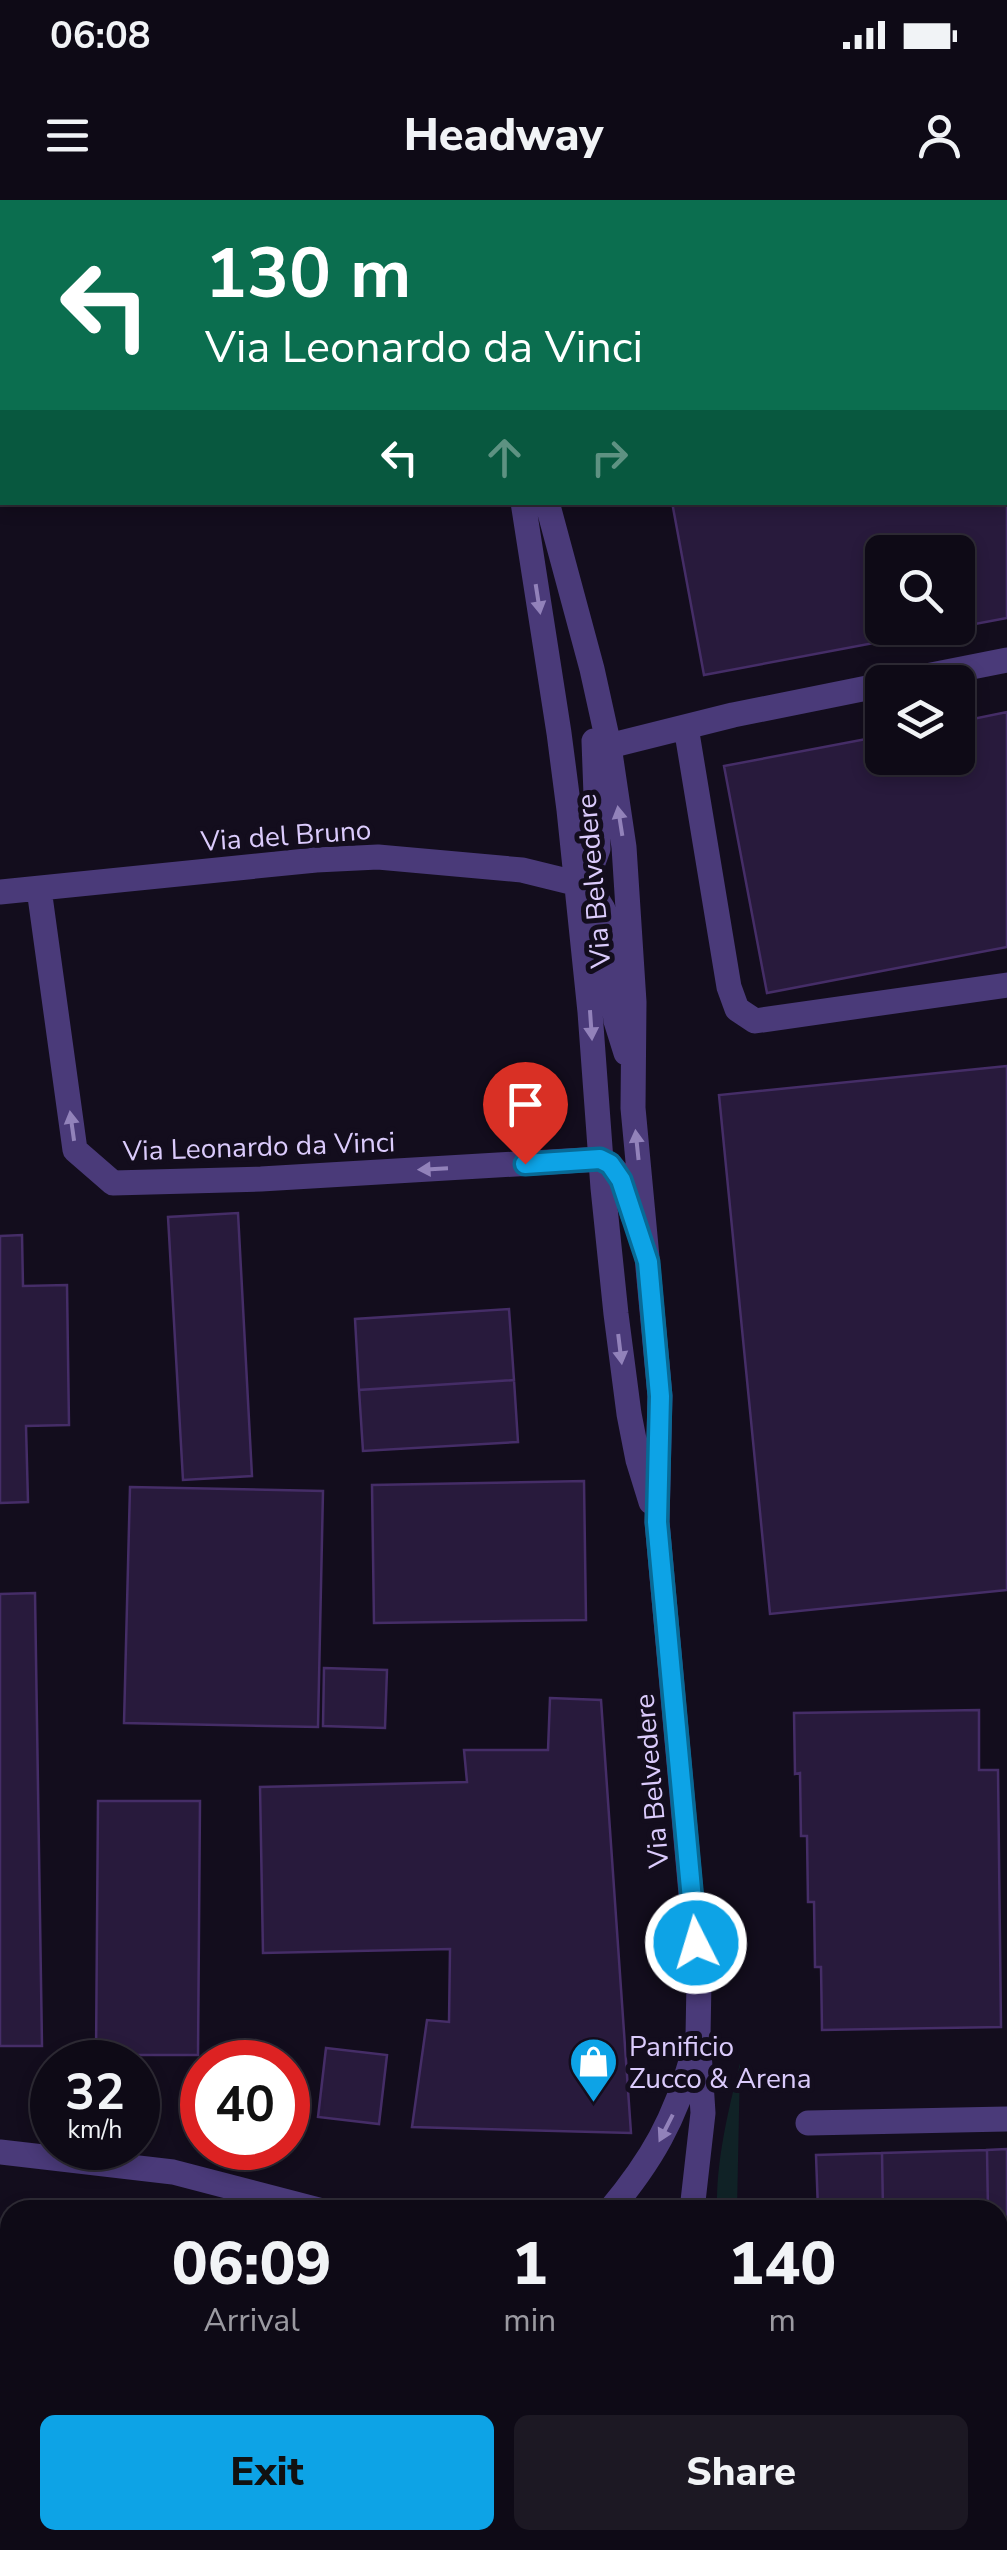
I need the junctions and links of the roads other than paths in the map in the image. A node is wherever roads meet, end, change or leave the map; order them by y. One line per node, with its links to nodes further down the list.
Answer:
1 (523, 505): 9 (street, Via Belvedere, one-way to 9)
2 (549, 505): 5 (street, Via Belvedere)
3 (1007, 660): 4 (street)
4 (975, 666)
5 (592, 669): 8 (street, Via Belvedere); 9 (street)
6 (865, 689): 7 (street)
7 (686, 727): 8 (street); 12 (street)
8 (609, 746): 13 (street, Via Belvedere, one-way to 8)
9 (575, 882): 10 (street, Via del Bruno); 13 (street); 14 (street, Via Belvedere, one-way to 14)
10 (39, 889): 11 (street, Via del Bruno); 14 (street, Via Leonardo da Vinci, one-way to 10)
11 (0, 892)
12 (1007, 986)
13 (632, 1072): 15 (street, Via Belvedere, one-way to 13)
14 (600, 1159): 15 (street, Via Belvedere); 16 (street, Via Belvedere, one-way to 16)
15 (648, 1262): 16 (street, Via Belvedere)
16 (657, 1522): 17 (street, Via Belvedere)
17 (698, 2036): 22 (street, Via Belvedere, one-way to 22); 23 (street, Via Belvedere)
18 (1007, 2119): 19 (street)
19 (808, 2123)
20 (0, 2152): 21 (street)
21 (260, 2200)
22 (618, 2200)
23 (693, 2200)

